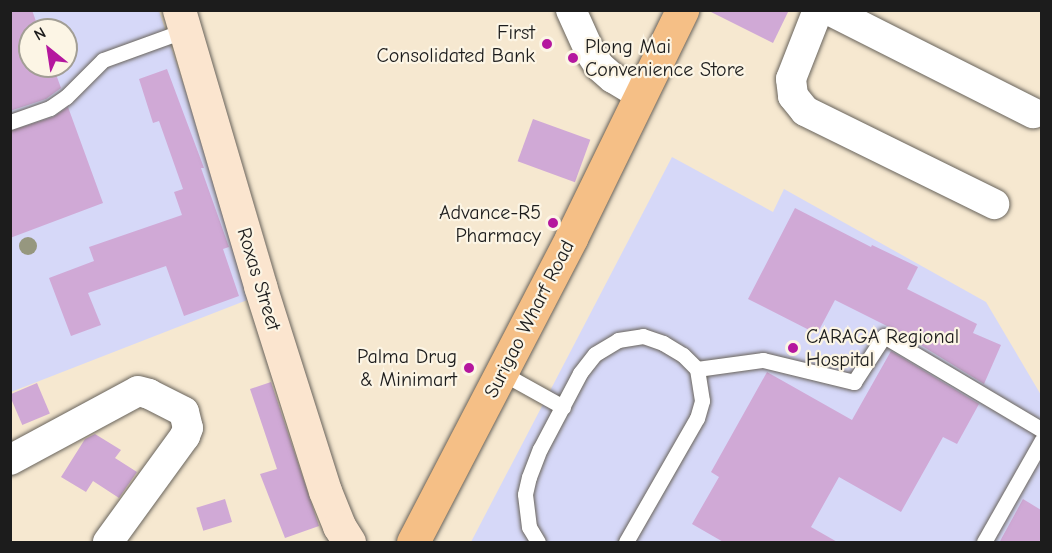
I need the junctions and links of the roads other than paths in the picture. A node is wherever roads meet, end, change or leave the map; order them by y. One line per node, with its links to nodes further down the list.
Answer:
1 (571, 10): 6 (street)
2 (682, 10): 6 (main road, Surigao Wharf Road)
3 (818, 10): 9 (street)
4 (829, 10): 7 (street)
5 (182, 20): 8 (lane); 17 (street, Roxas Street)
6 (640, 94): 11 (main road, Surigao Wharf Road)
7 (1033, 113)
8 (10, 122)
9 (994, 204)
10 (697, 369): 12 (lane); 13 (lane); 20 (lane)
11 (502, 373): 12 (lane); 18 (main road, Surigao Wharf Road)
12 (563, 407): 19 (lane)
13 (1041, 430)
14 (1041, 440): 21 (lane)
15 (10, 460): 16 (street)
16 (108, 543)
17 (349, 543)
18 (413, 543)
19 (538, 543)
20 (626, 543)
21 (984, 543)

